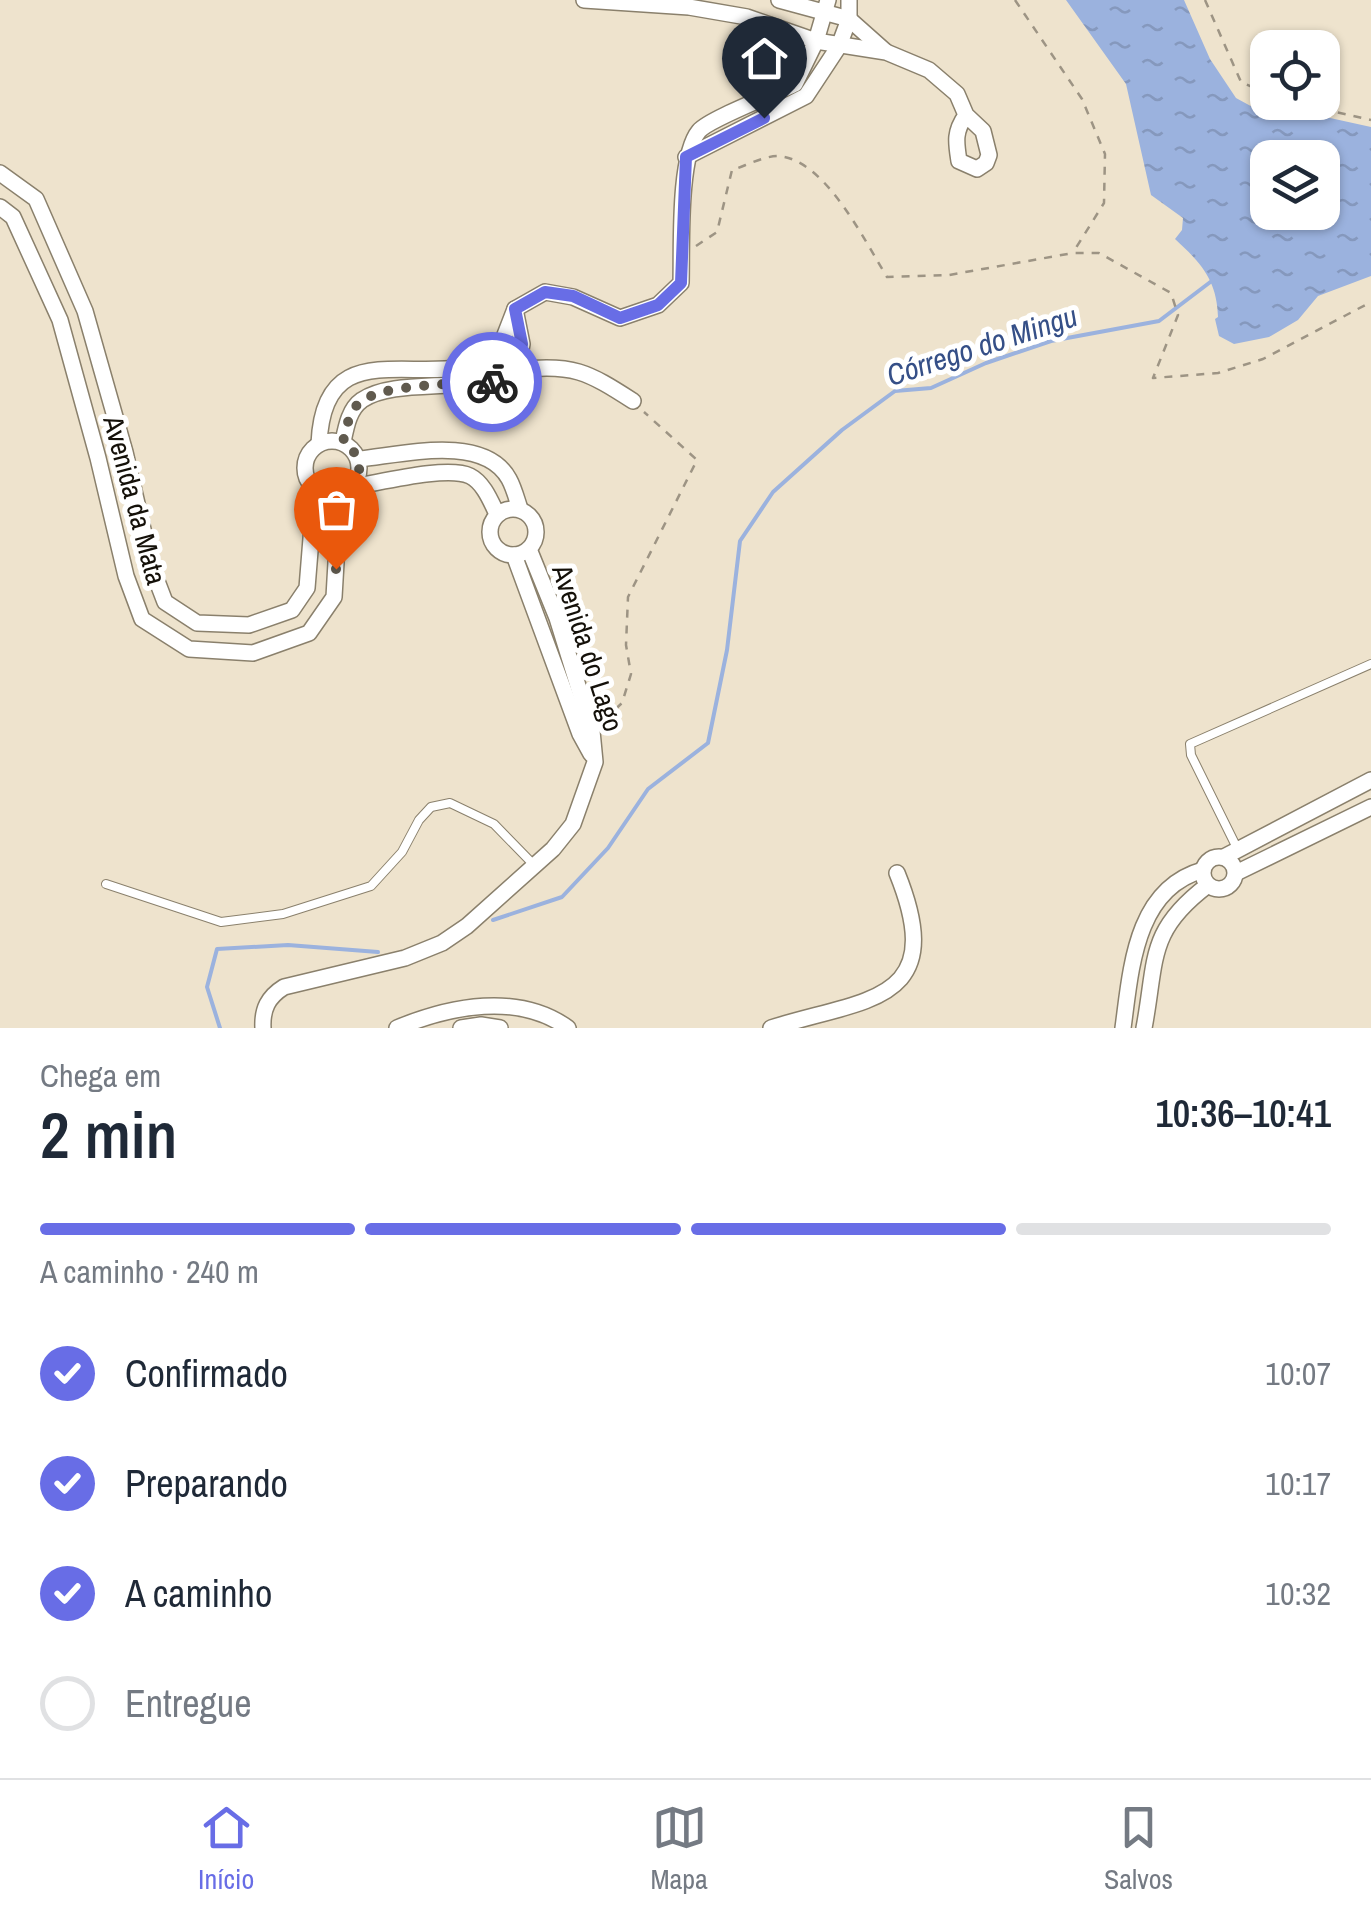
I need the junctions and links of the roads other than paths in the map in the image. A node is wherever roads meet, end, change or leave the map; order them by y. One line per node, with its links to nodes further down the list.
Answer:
1 (584, 0): 6 (street)
2 (779, 0): 4 (street)
3 (849, 0): 5 (street)
4 (827, 6): 5 (street); 6 (street)
5 (849, 19): 7 (street); 8 (street)
6 (816, 41): 7 (street); 10 (street)
7 (839, 46): 8 (street); 10 (street)
8 (886, 52): 9 (street)
9 (966, 115)
10 (686, 157): 13 (street)
11 (0, 173): 19 (street, Avenida da Mata)
12 (0, 207): 20 (street, Avenida da Mata)
13 (515, 309): 14 (street); 17 (street)
14 (517, 370): 15 (street); 16 (street)
15 (633, 401)
16 (343, 442): 17 (street); 18 (street)
17 (319, 444): 19 (street)
18 (359, 459): 20 (street); 21 (street)
19 (315, 489): 20 (street)
20 (346, 491): 22 (street)
21 (520, 509): 22 (street); 23 (street)
22 (497, 514): 24 (street)
23 (530, 549): 24 (street); 26 (street, Avenida do Lago)
24 (514, 555): 26 (street, Avenida do Lago)
25 (1371, 664): 29 (lane)
26 (595, 762): 30 (street, Avenida do Lago)
27 (1371, 780): 29 (street)
28 (1371, 807): 32 (street)
29 (1230, 854): 32 (street); 33 (street)
30 (534, 865): 34 (lane); 35 (street, Avenida do Lago)
31 (897, 872): 40 (street)
32 (1236, 874): 33 (street)
33 (1205, 878): 41 (street); 42 (street)
34 (106, 884)
35 (263, 1028)
36 (397, 1028): 39 (street)
37 (461, 1028): 38 (street)
38 (500, 1028)
39 (568, 1028)
40 (772, 1028)
41 (1123, 1028)
42 (1144, 1028)

